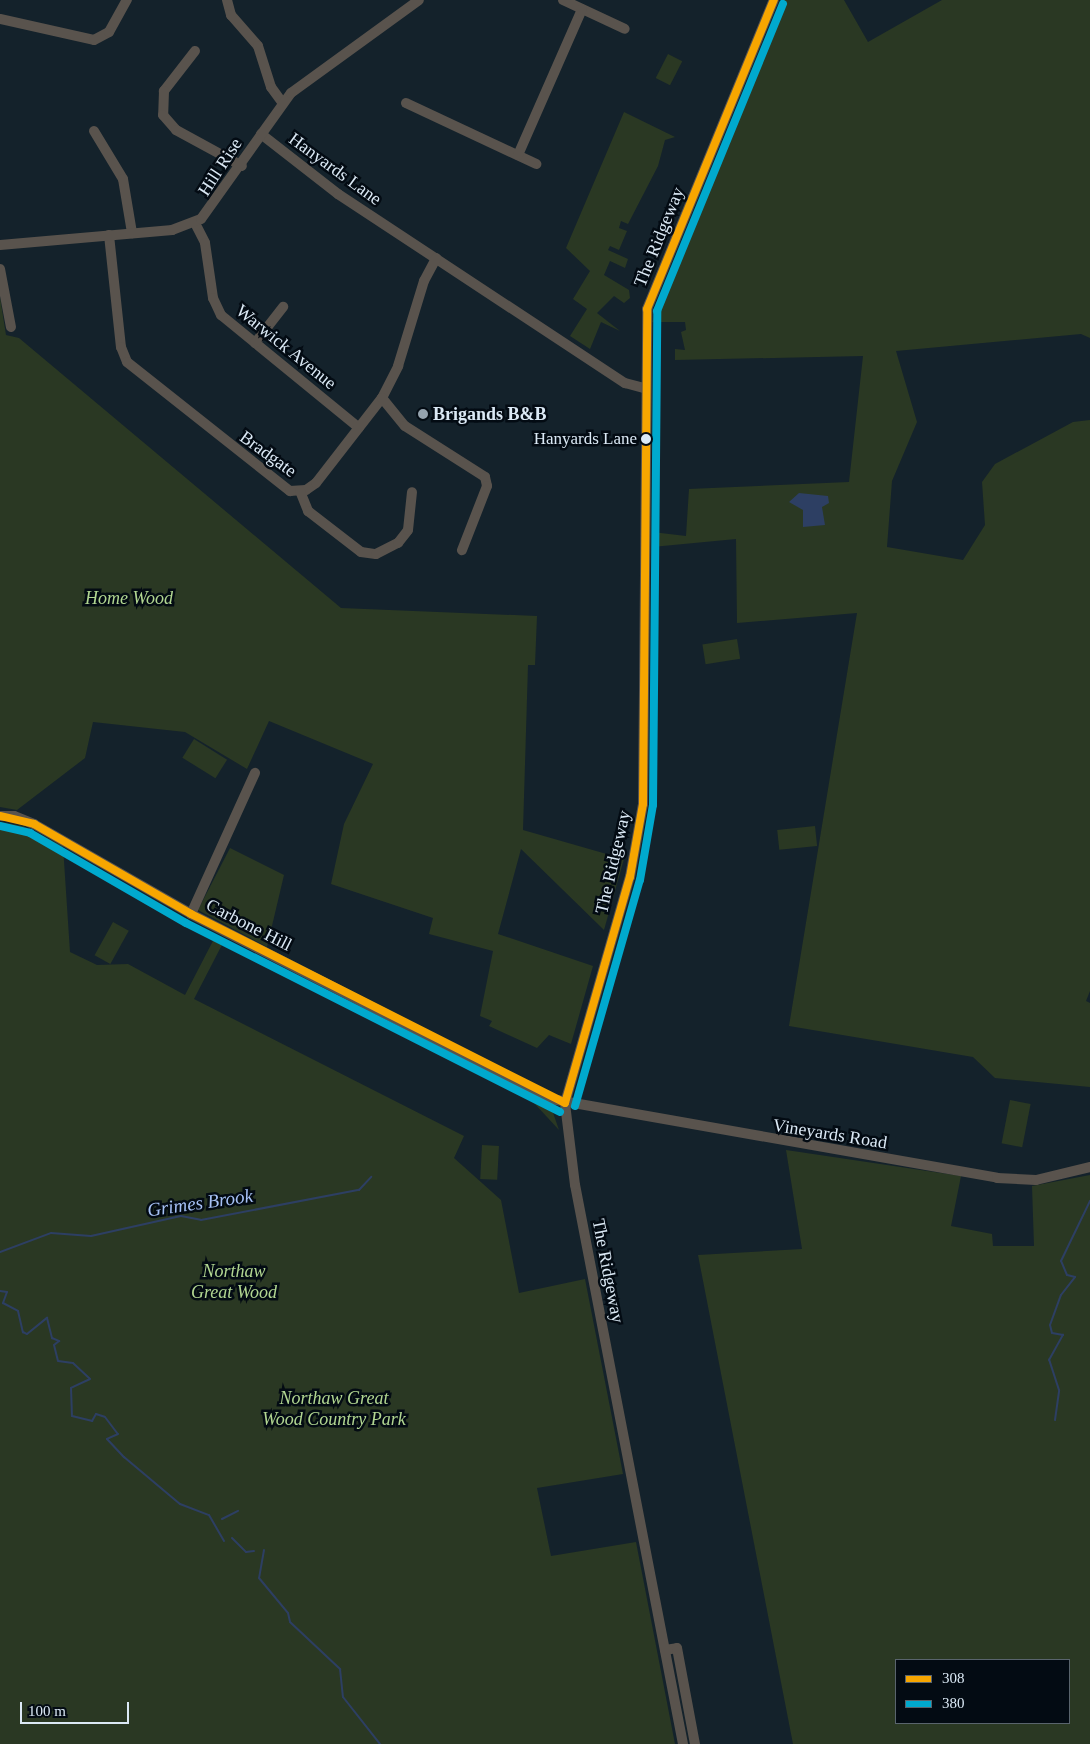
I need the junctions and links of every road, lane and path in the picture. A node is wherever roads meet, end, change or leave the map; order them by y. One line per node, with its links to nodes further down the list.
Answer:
1 (127, 0): 7 (street)
2 (227, 0): 10 (street)
3 (419, 0): 10 (street, Hill Rise)
4 (563, 0): 6 (street)
5 (774, 0): 26 (street, The Ridgeway)
6 (582, 8): 8 (street); 14 (street)
7 (0, 19)
8 (625, 29)
9 (195, 51): 16 (street)
10 (282, 102): 13 (street, Hill Rise)
11 (406, 103): 14 (street)
12 (94, 131): 18 (street)
13 (261, 134): 16 (street, Hill Rise); 21 (street, Hanyards Lane)
14 (518, 155): 15 (street)
15 (536, 164)
16 (242, 166): 17 (street, Hill Rise)
17 (195, 223): 18 (street, Hill Rise); 25 (street, Warwick Avenue)
18 (132, 233): 19 (street, Hill Rise)
19 (108, 235): 20 (street, Hill Rise); 29 (street, Bradgate)
20 (0, 245)
21 (436, 258): 26 (street, Hanyards Lane); 27 (street, Bradgate)
22 (0, 269): 24 (street)
23 (283, 306): 25 (street)
24 (11, 327)
25 (255, 343): 28 (street, Warwick Avenue)
26 (644, 388): 35 (street, The Ridgeway)
27 (382, 398): 28 (street, Bradgate); 31 (street)
28 (360, 428): 29 (street, Bradgate)
29 (300, 492): 30 (street)
30 (412, 492)
31 (462, 550)
32 (255, 773): 34 (street)
33 (0, 816): 34 (street, Carbone Hill)
34 (191, 914): 35 (street, Carbone Hill)
35 (565, 1104): 36 (street, Vineyards Road); 37 (street, The Ridgeway)
36 (1090, 1166)
37 (665, 1650): 38 (street, The Ridgeway); 39 (street)
38 (683, 1744)
39 (695, 1744)

